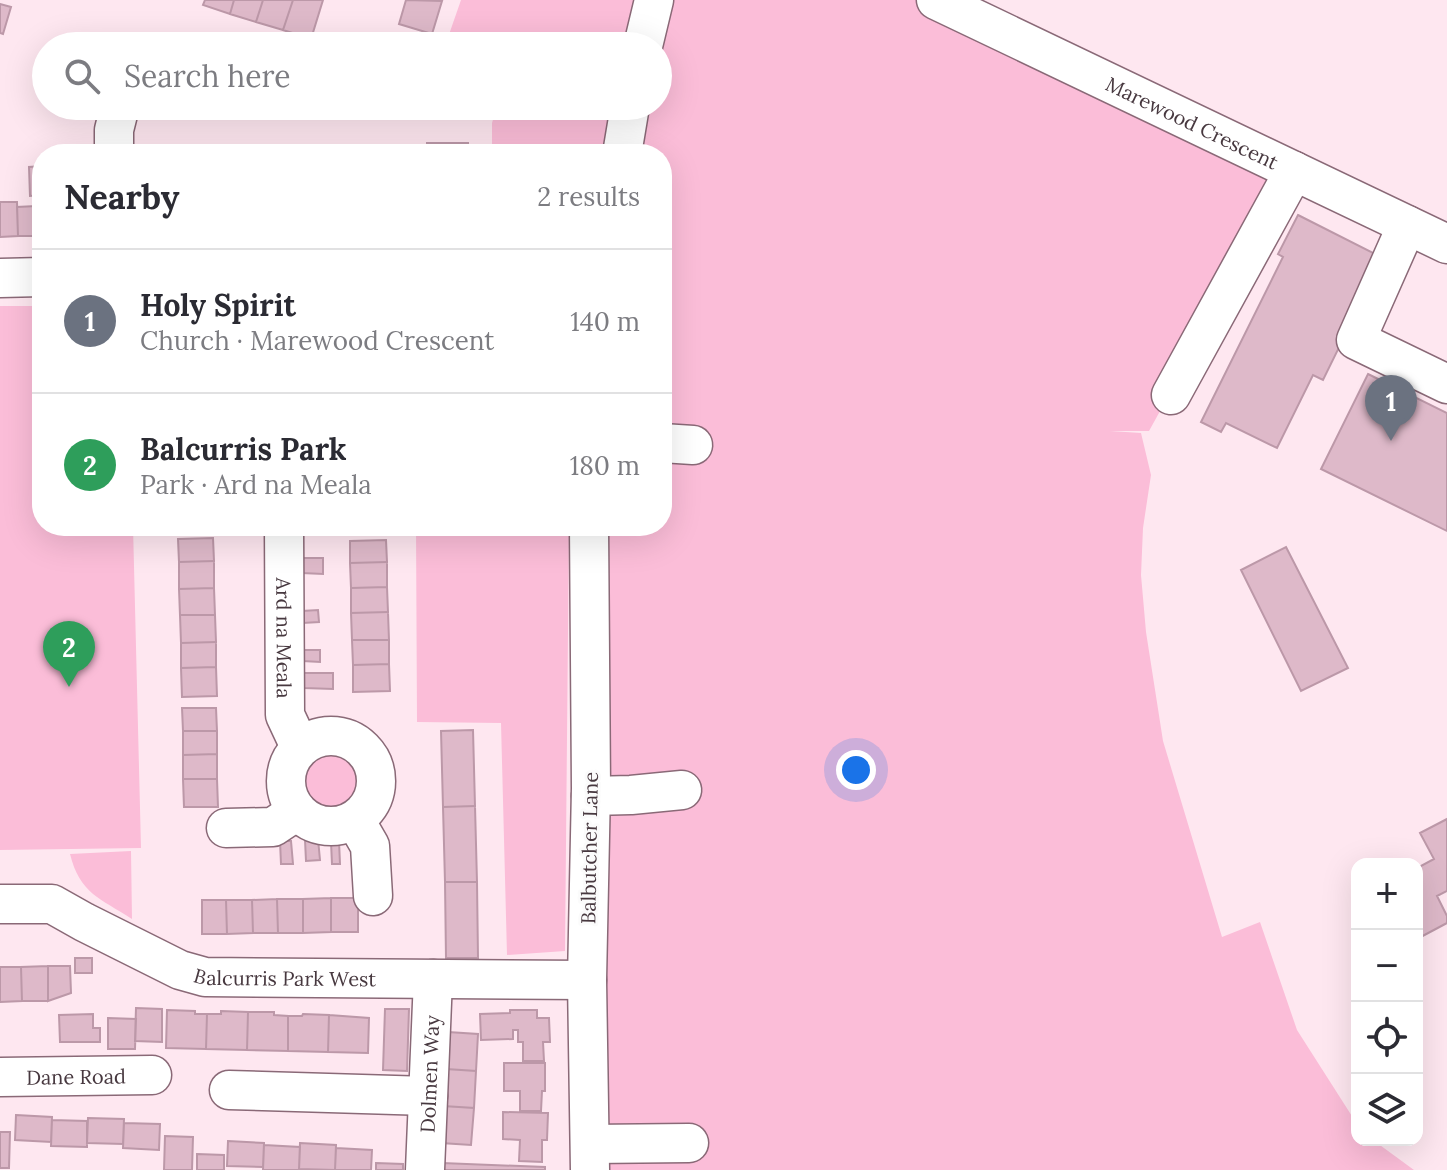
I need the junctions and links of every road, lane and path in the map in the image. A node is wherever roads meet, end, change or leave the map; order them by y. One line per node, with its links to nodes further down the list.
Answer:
1 (654, 0): 3 (street)
2 (936, 0): 8 (street, Marewood Crescent)
3 (646, 32)
4 (116, 120): 6 (street)
5 (628, 120): 7 (street)
6 (114, 144)
7 (624, 144)
8 (1294, 171): 9 (street, Marewood Crescent); 14 (street)
9 (1407, 225): 10 (street, Marewood Crescent); 13 (street)
10 (1447, 244)
11 (32, 277): 12 (street)
12 (0, 278)
13 (1447, 384)
14 (1171, 395)
15 (284, 536): 17 (street, Ard na Meala)
16 (589, 536): 19 (street, Balbutcher Lane)
17 (300, 747): 20 (street); 21 (street)
18 (682, 790): 19 (street)
19 (591, 796): 26 (street, Balbutcher Lane)
20 (297, 811): 21 (street); 22 (street)
21 (355, 820): 23 (street)
22 (226, 828)
23 (373, 896)
24 (0, 904): 25 (street, Balcurris Park West)
25 (433, 979): 26 (street, Balcurris Park West); 30 (street, Dolmen Way)
26 (587, 980): 32 (street, Balbutcher Lane)
27 (152, 1075): 28 (street, Dane Road)
28 (0, 1077)
29 (229, 1090): 30 (street)
30 (428, 1096): 33 (street, Dolmen Way)
31 (689, 1143): 32 (street)
32 (591, 1157)
33 (425, 1170)

